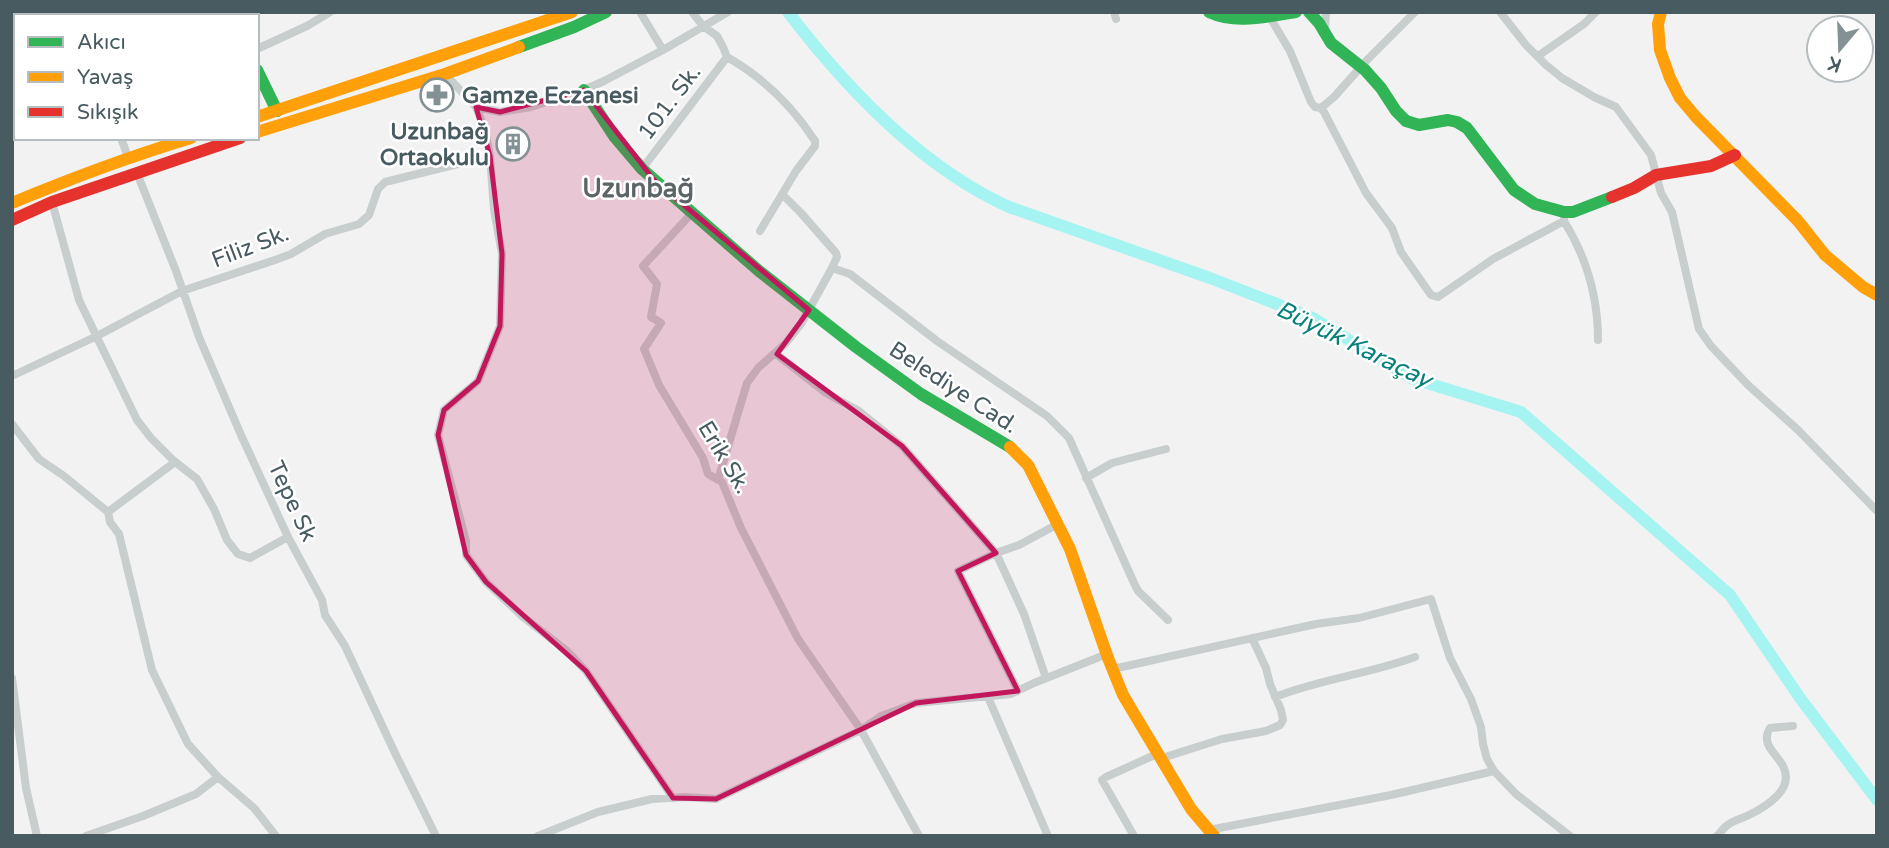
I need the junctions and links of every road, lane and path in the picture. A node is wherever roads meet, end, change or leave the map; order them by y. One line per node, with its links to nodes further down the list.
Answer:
1 (330, 12): 19 (street)
2 (572, 12): 16 (main road)
3 (606, 12): 25 (main road)
4 (640, 12): 20 (street)
5 (692, 12): 17 (street)
6 (728, 12): 17 (street)
7 (1209, 12): 15 (main road)
8 (1296, 12): 15 (main road)
9 (1309, 12): 18 (main road)
10 (1326, 12): 18 (street)
11 (1415, 12): 23 (street)
12 (1500, 12): 21 (street)
13 (1597, 12): 21 (street)
14 (1661, 12): 35 (main road)
15 (1268, 14): 28 (street)
16 (554, 16): 29 (main road)
17 (703, 26): 20 (street); 22 (street)
18 (1325, 33): 23 (main road)
19 (259, 48)
20 (663, 50): 26 (street)
21 (1538, 56): 40 (street)
22 (727, 57): 38 (street, 101. Sk.); 41 (street)
23 (1362, 66): 28 (street); 45 (main road)
24 (259, 74): 29 (main road)
25 (445, 74): 27 (street); 31 (main road)
26 (584, 90): 27 (street); 38 (main road, Belediye Cad.)
27 (476, 107): 36 (street)
28 (1321, 108): 45 (street)
29 (277, 111): 30 (main road)
30 (259, 116)
31 (259, 131)
32 (122, 140): 37 (street)
33 (184, 140): 37 (main road)
34 (234, 140): 39 (main road)
35 (1735, 155): 40 (main road); 50 (main road)
36 (490, 156): 49 (street, Filiz Sk.); 81 (street)
37 (128, 157): 43 (main road)
38 (642, 169): 44 (main road, Belediye Cad.)
39 (137, 173): 42 (main road); 49 (street, Tepe Sk)
40 (1656, 175): 45 (main road); 61 (street)
41 (782, 194): 47 (street); 48 (street)
42 (51, 201): 46 (main road); 52 (street)
43 (12, 202)
44 (692, 213): 51 (main road, Belediye Cad.); 60 (street, Erik Sk.)
45 (1564, 217): 53 (street)
46 (12, 219)
47 (760, 231)
48 (832, 268): 51 (street); 59 (street)
49 (183, 291): 52 (street, Filiz Sk.); 64 (street, Tepe Sk)
50 (1877, 295)
51 (809, 310): 54 (street); 63 (main road, Belediye Cad.)
52 (97, 336): 55 (street, Filiz Sk.); 58 (street)
53 (1598, 340)
54 (775, 353): 60 (street); 65 (street)
55 (12, 376)
56 (12, 424): 62 (street)
57 (1166, 449): 59 (street)
58 (175, 462): 62 (street); 64 (street)
59 (1086, 478): 66 (street)
60 (719, 480): 77 (street, Erik Sk.)
61 (1877, 511)
62 (108, 512): 80 (street)
63 (1058, 524): 65 (street); 68 (main road, Belediye Cad.)
64 (288, 537): 86 (street, Tepe Sk)
65 (996, 553): 72 (street); 73 (street)
66 (1168, 620)
67 (1252, 638): 70 (street); 75 (street); 79 (street)
68 (1107, 654): 70 (main road, Belediye Cad.); 72 (street)
69 (1415, 657): 75 (street)
70 (1112, 669): 78 (main road, Belediye Cad.)
71 (12, 678): 83 (street)
72 (1046, 678): 73 (street)
73 (1018, 691): 74 (street)
74 (988, 697): 77 (street); 89 (street)
75 (1275, 697): 78 (street)
76 (1793, 726): 92 (street)
77 (861, 730): 81 (street); 88 (street, Erik Sk.)
78 (1160, 756): 82 (main road, Belediye Cad.); 90 (street)
79 (1494, 771): 82 (street); 91 (street)
80 (218, 777): 84 (street); 85 (street)
81 (673, 798): 87 (street)
82 (1212, 833)
83 (37, 836)
84 (86, 836)
85 (276, 836)
86 (436, 836)
87 (538, 836)
88 (919, 836)
89 (1048, 836)
90 (1134, 836)
91 (1570, 836)
92 (1717, 836)

